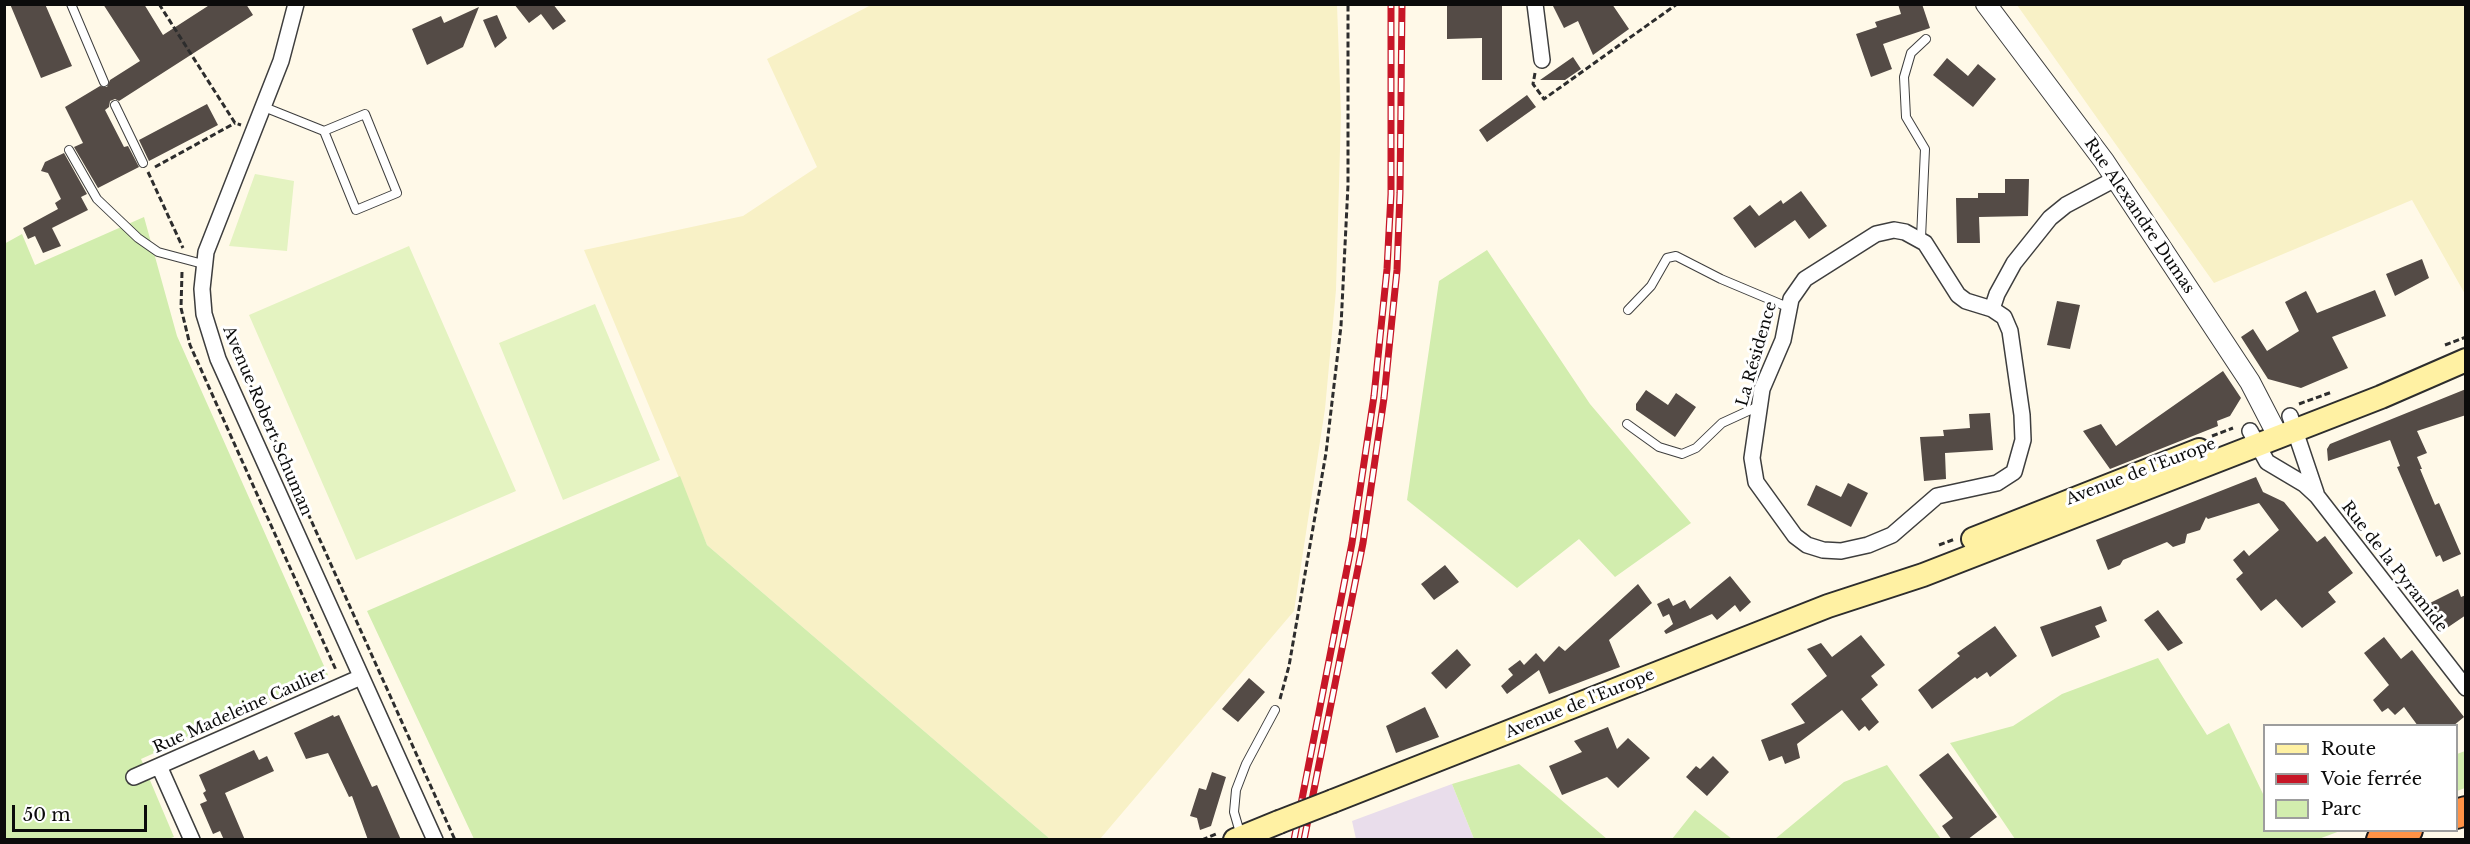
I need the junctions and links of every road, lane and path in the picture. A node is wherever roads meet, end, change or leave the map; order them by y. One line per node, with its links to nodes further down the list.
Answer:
1 (71, 4): 10 (lane)
2 (159, 4): 13 (path)
3 (297, 4): 12 (street, Avenue Robert Schuman)
4 (1348, 4): 33 (path)
5 (1535, 4): 9 (street)
6 (1677, 4): 9 (path)
7 (1986, 4): 19 (street, Rue Alexandre Dumas)
8 (1926, 39): 20 (lane)
9 (1542, 60)
10 (104, 82)
11 (115, 105): 17 (lane)
12 (264, 107): 14 (street, Avenue Robert Schuman); 15 (lane)
13 (235, 123): 14 (path); 18 (path)
14 (254, 130): 21 (street, Avenue Robert Schuman)
15 (324, 131): 15 (lane)
16 (69, 150): 21 (lane)
17 (143, 163)
18 (147, 171)
19 (2115, 179): 23 (street); 29 (street, Rue Alexandre Dumas)
20 (1921, 238): 22 (street, La Résidence); 23 (street)
21 (203, 264): 31 (street, Avenue Robert Schuman)
22 (1790, 308): 24 (lane); 27 (street, La Résidence)
23 (1992, 309): 27 (street, La Résidence)
24 (1628, 310)
25 (232, 346): 40 (path)
26 (2465, 360): 29 (main road, Avenue de l'Europe)
27 (1759, 406): 28 (lane)
28 (1627, 424)
29 (2273, 430): 30 (street, Rue de la Pyramide); 30 (street, Rue de la Pyramide); 37 (main road, Avenue de l'Europe, bridge)
30 (2317, 496): 32 (street, Rue de la Pyramide)
31 (361, 677): 34 (street, Rue Madeleine Caulier); 39 (street, Avenue Robert Schuman)
32 (2466, 688)
33 (1275, 710): 37 (lane)
34 (159, 766): 35 (street, Rue Madeleine Caulier); 38 (street)
35 (134, 777)
36 (2405, 832): 41 (highway)
37 (1238, 838)
38 (192, 840)
39 (435, 840)
40 (455, 840)
41 (2382, 840)

